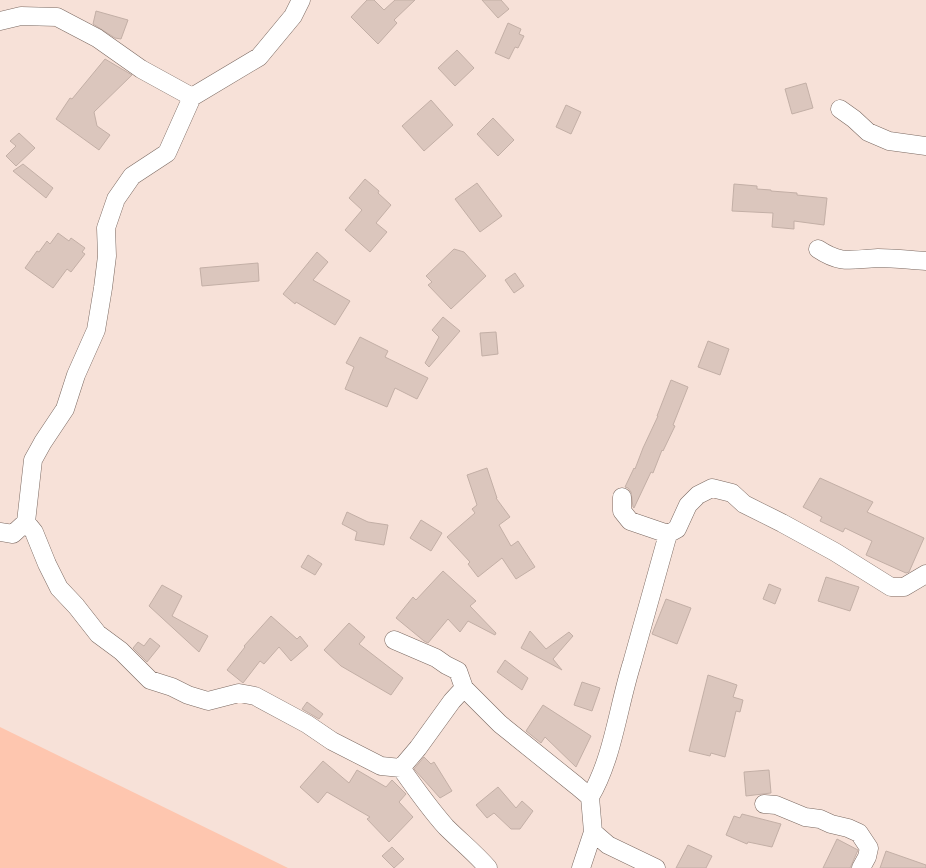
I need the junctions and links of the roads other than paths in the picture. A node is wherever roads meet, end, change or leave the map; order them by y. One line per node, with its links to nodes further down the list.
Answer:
1 (302, 0): 3 (street)
2 (0, 21): 3 (street)
3 (192, 97): 9 (street)
4 (840, 109): 5 (street)
5 (926, 146)
6 (818, 249): 7 (street)
7 (926, 261)
8 (622, 497): 11 (street)
9 (26, 522): 10 (street); 15 (street)
10 (0, 532)
11 (668, 534): 12 (street); 16 (street)
12 (926, 574)
13 (394, 640): 14 (street)
14 (464, 688): 15 (street); 16 (street)
15 (401, 768): 19 (street)
16 (590, 797): 18 (street)
17 (764, 804): 22 (street)
18 (593, 832): 20 (street); 21 (street)
19 (488, 868)
20 (581, 868)
21 (656, 868)
22 (861, 868)

